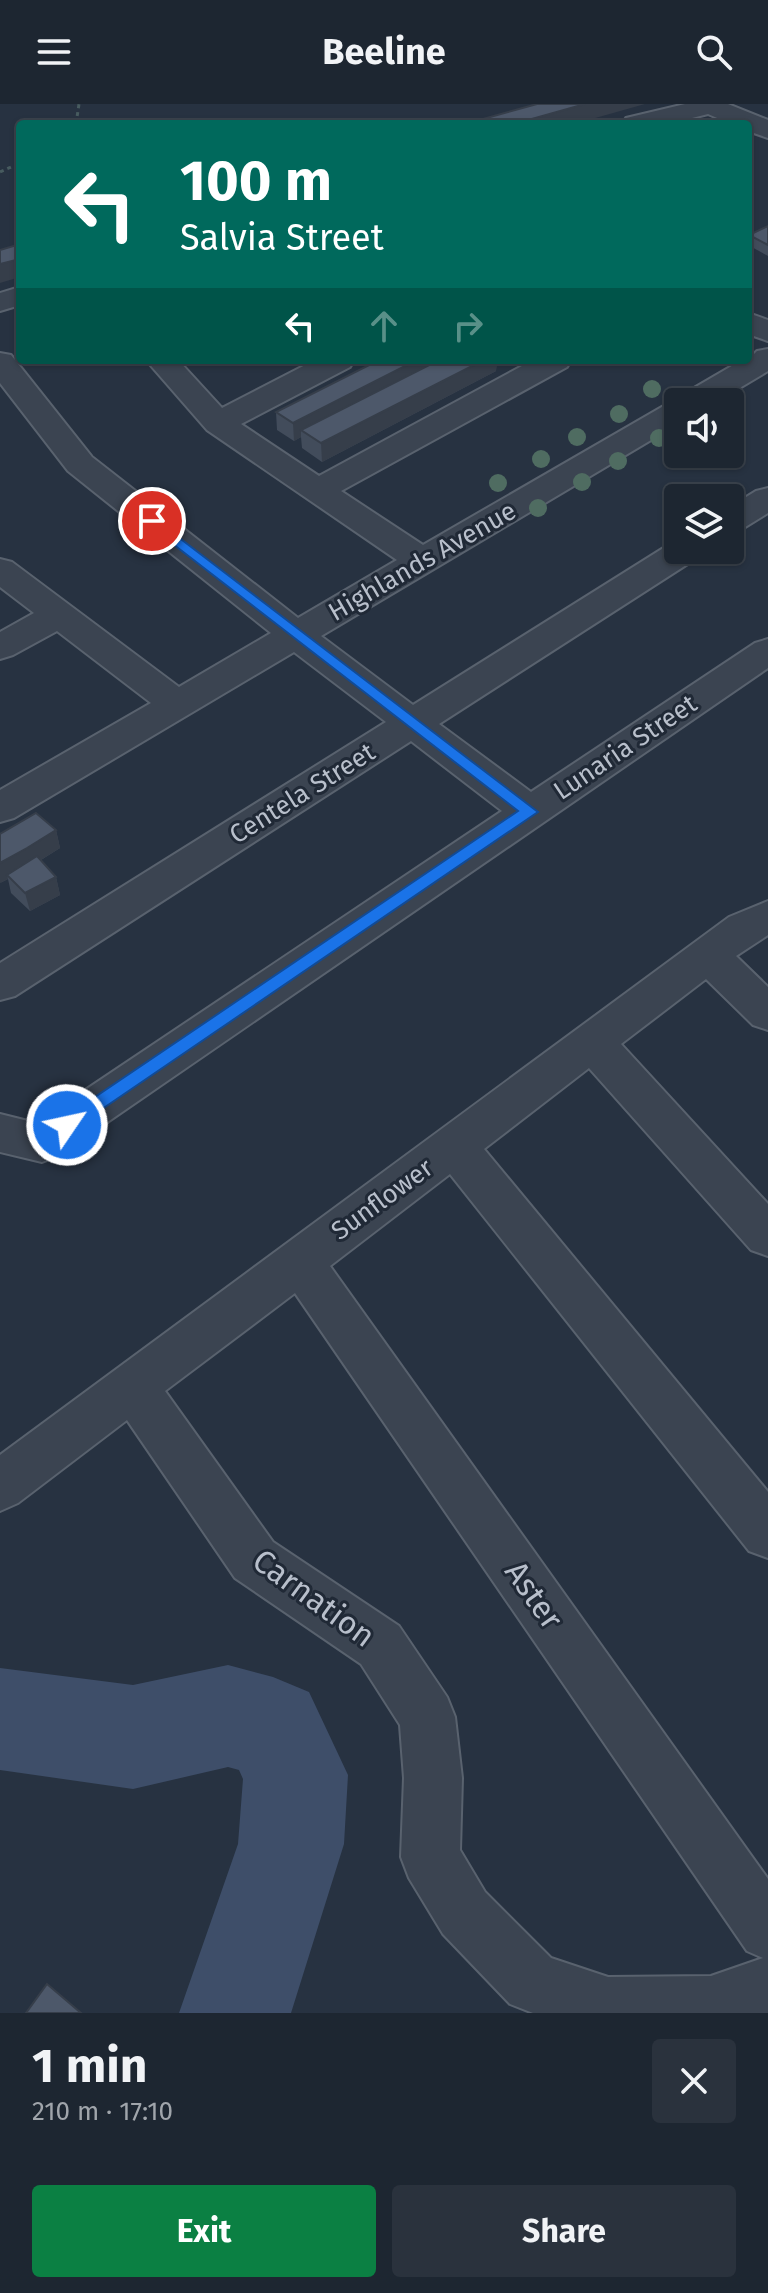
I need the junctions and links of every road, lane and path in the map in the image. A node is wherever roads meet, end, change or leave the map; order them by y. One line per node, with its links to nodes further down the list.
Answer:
1 (652, 120): 2 (street)
2 (744, 120)
3 (768, 358): 8 (street)
4 (0, 362): 18 (street)
5 (165, 364): 10 (street)
6 (331, 364): 10 (street)
7 (549, 364): 11 (street)
8 (717, 388)
9 (664, 419): 14 (street, Highlands Avenue)
10 (218, 423): 11 (street)
11 (317, 491): 14 (street)
12 (768, 498): 13 (street)
13 (744, 513)
14 (422, 561): 18 (street, Highlands Avenue)
15 (664, 563): 22 (street, Centela Street)
16 (0, 570): 17 (street)
17 (59, 615): 19 (street); 21 (street)
18 (296, 635): 21 (street, Highlands Avenue); 22 (street)
19 (0, 647)
20 (768, 651): 24 (street, Lunaria Street)
21 (177, 704): 23 (street, Highlands Avenue)
22 (412, 723): 24 (street); 27 (street, Centela Street)
23 (0, 808)
24 (530, 812): 30 (street, Lunaria Street)
25 (768, 917): 26 (street, Sunflower)
26 (708, 955): 28 (street); 29 (street, Sunflower)
27 (0, 984)
28 (768, 1013)
29 (592, 1042): 31 (street, Sunflower); 32 (street)
30 (0, 1133)
31 (454, 1146): 33 (street, Sunflower); 36 (street)
32 (768, 1236)
33 (299, 1260): 34 (street, Sunflower); 37 (street, Aster)
34 (133, 1387): 35 (street, Sunflower); 38 (street, Carnation)
35 (0, 1486)
36 (768, 1533)
37 (768, 1930)
38 (768, 1987)

